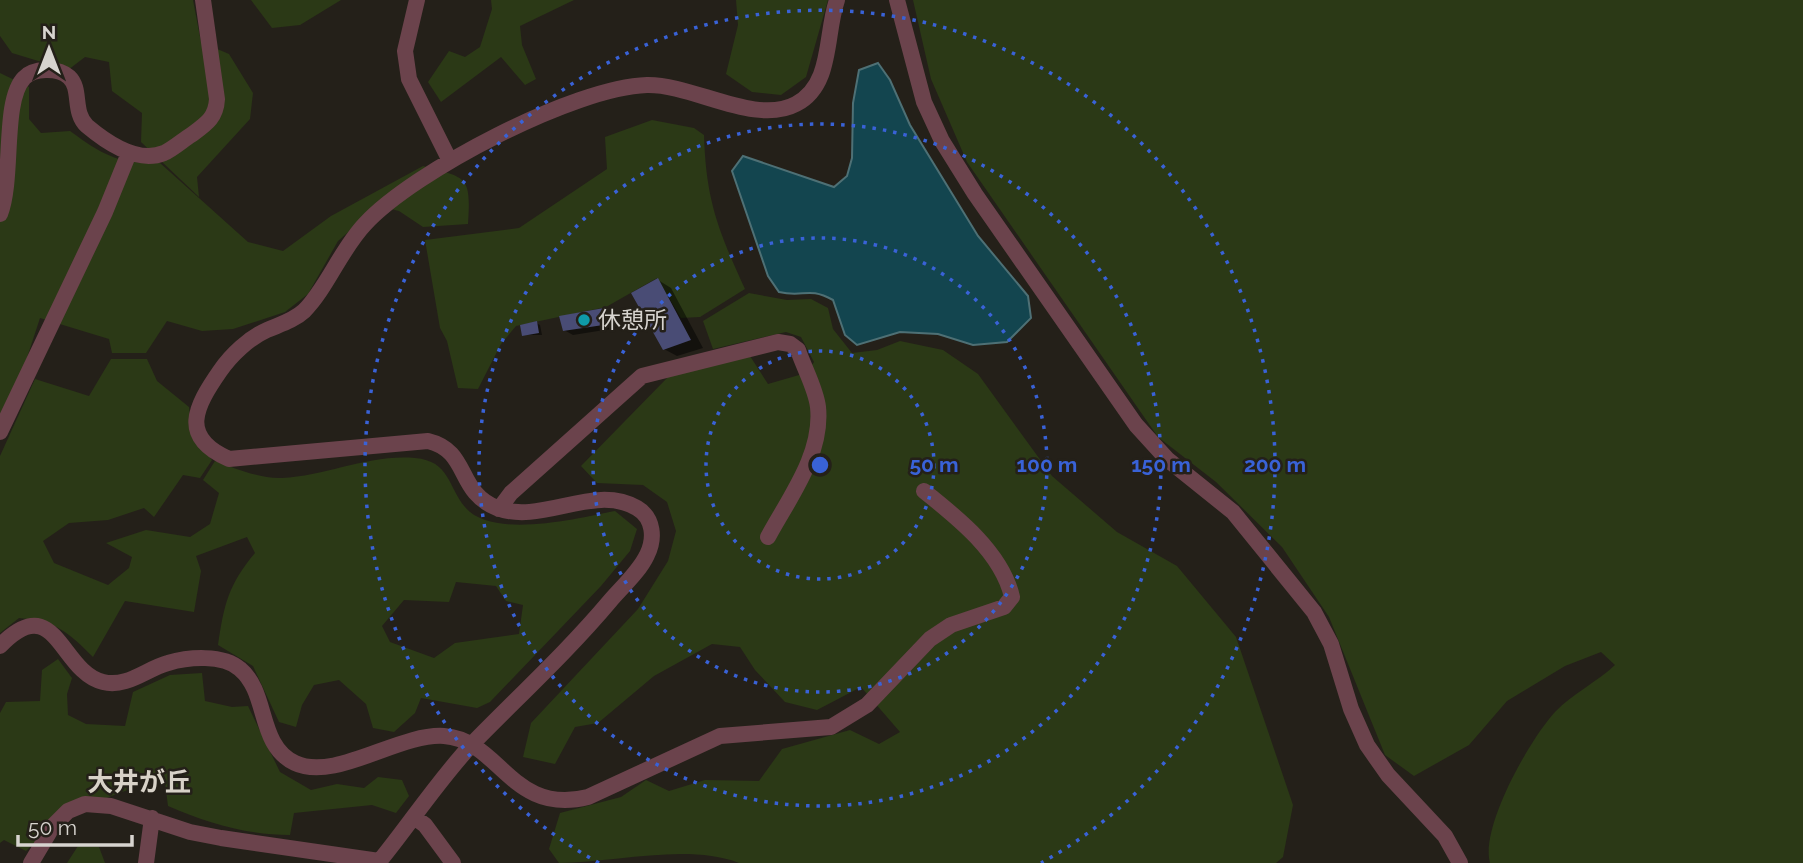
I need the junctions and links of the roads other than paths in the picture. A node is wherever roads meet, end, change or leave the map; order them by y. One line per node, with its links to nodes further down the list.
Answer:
1 (204, 0): 5 (street)
2 (417, 0): 6 (street)
3 (837, 0): 6 (street)
4 (897, 0): 20 (street)
5 (130, 152): 7 (street); 8 (street)
6 (450, 161): 10 (street)
7 (0, 214)
8 (0, 432)
9 (924, 491): 13 (street)
10 (499, 509): 11 (street); 13 (street)
11 (768, 537)
12 (0, 646): 13 (street)
13 (471, 745): 14 (street)
14 (414, 817): 16 (street); 19 (street)
15 (152, 818): 16 (street); 17 (street); 18 (street)
16 (379, 862)
17 (31, 863)
18 (145, 863)
19 (453, 863)
20 (1460, 863)

